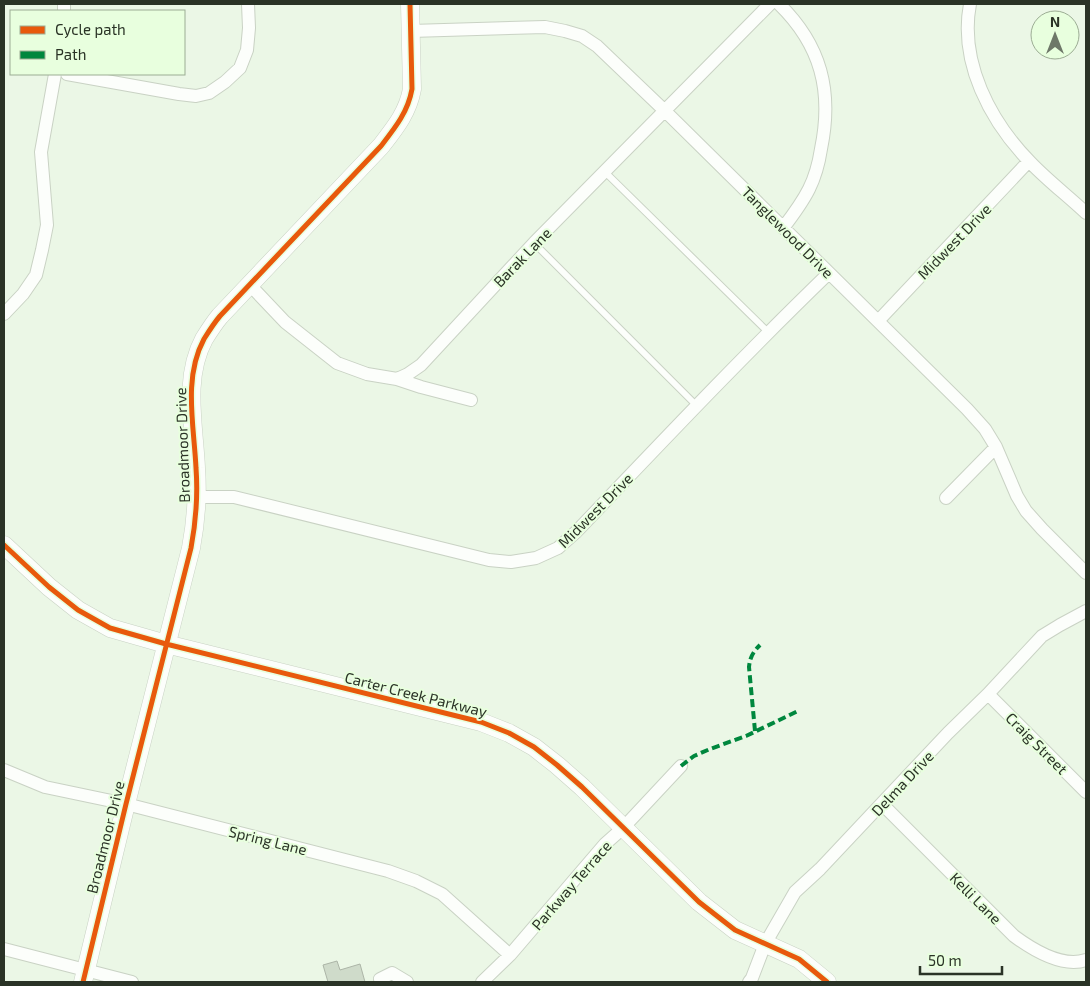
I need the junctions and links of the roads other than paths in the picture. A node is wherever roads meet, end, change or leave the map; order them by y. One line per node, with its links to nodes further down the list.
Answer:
1 (248, 4): 8 (street)
2 (410, 4): 6 (street, Broadmoor Drive)
3 (770, 4): 9 (street, Barak Lane)
4 (779, 4): 13 (street)
5 (970, 4): 10 (street)
6 (411, 32): 9 (street, Tanglewood Drive); 16 (street, Broadmoor Drive)
7 (55, 75): 17 (street)
8 (73, 75)
9 (666, 111): 11 (street, Barak Lane); 13 (street, Tanglewood Drive)
10 (1030, 162): 12 (street); 18 (street, Midwest Drive)
11 (605, 172): 14 (street, Barak Lane); 19 (lane)
12 (1086, 213)
13 (783, 228): 15 (street, Tanglewood Drive)
14 (534, 243): 20 (street, Barak Lane); 22 (lane)
15 (829, 273): 18 (street, Tanglewood Drive); 19 (street, Midwest Drive)
16 (250, 285): 20 (street); 24 (street, Broadmoor Drive)
17 (4, 314)
18 (878, 320): 23 (street, Tanglewood Drive)
19 (768, 332): 22 (street, Midwest Drive)
20 (397, 379): 21 (street)
21 (471, 400)
22 (696, 405): 24 (street, Midwest Drive)
23 (996, 447): 25 (street); 27 (street, Tanglewood Drive)
24 (197, 496): 29 (street, Broadmoor Drive)
25 (946, 498)
26 (4, 545): 29 (street, Carter Creek Parkway)
27 (1086, 573)
28 (1086, 610): 30 (street, Delma Drive)
29 (166, 644): 34 (street, Broadmoor Drive); 36 (street, Carter Creek Parkway)
30 (988, 694): 33 (street, Craig Street); 35 (street, Delma Drive)
31 (682, 766): 36 (street, Parkway Terrace)
32 (4, 770): 34 (street, Spring Lane)
33 (1086, 792)
34 (126, 804): 39 (street, Spring Lane); 41 (street, Broadmoor Drive)
35 (882, 804): 37 (street, Delma Drive); 40 (street, Kelli Lane)
36 (623, 828): 37 (street, Carter Creek Parkway); 39 (street, Parkway Terrace)
37 (766, 944): 46 (street, Delma Drive); 47 (street, Carter Creek Parkway)
38 (4, 949): 41 (street)
39 (510, 955): 45 (street, Parkway Terrace)
40 (1086, 960)
41 (84, 977): 42 (street)
42 (132, 982)
43 (381, 982): 44 (street)
44 (407, 982)
45 (482, 982)
46 (749, 982)
47 (827, 982)

